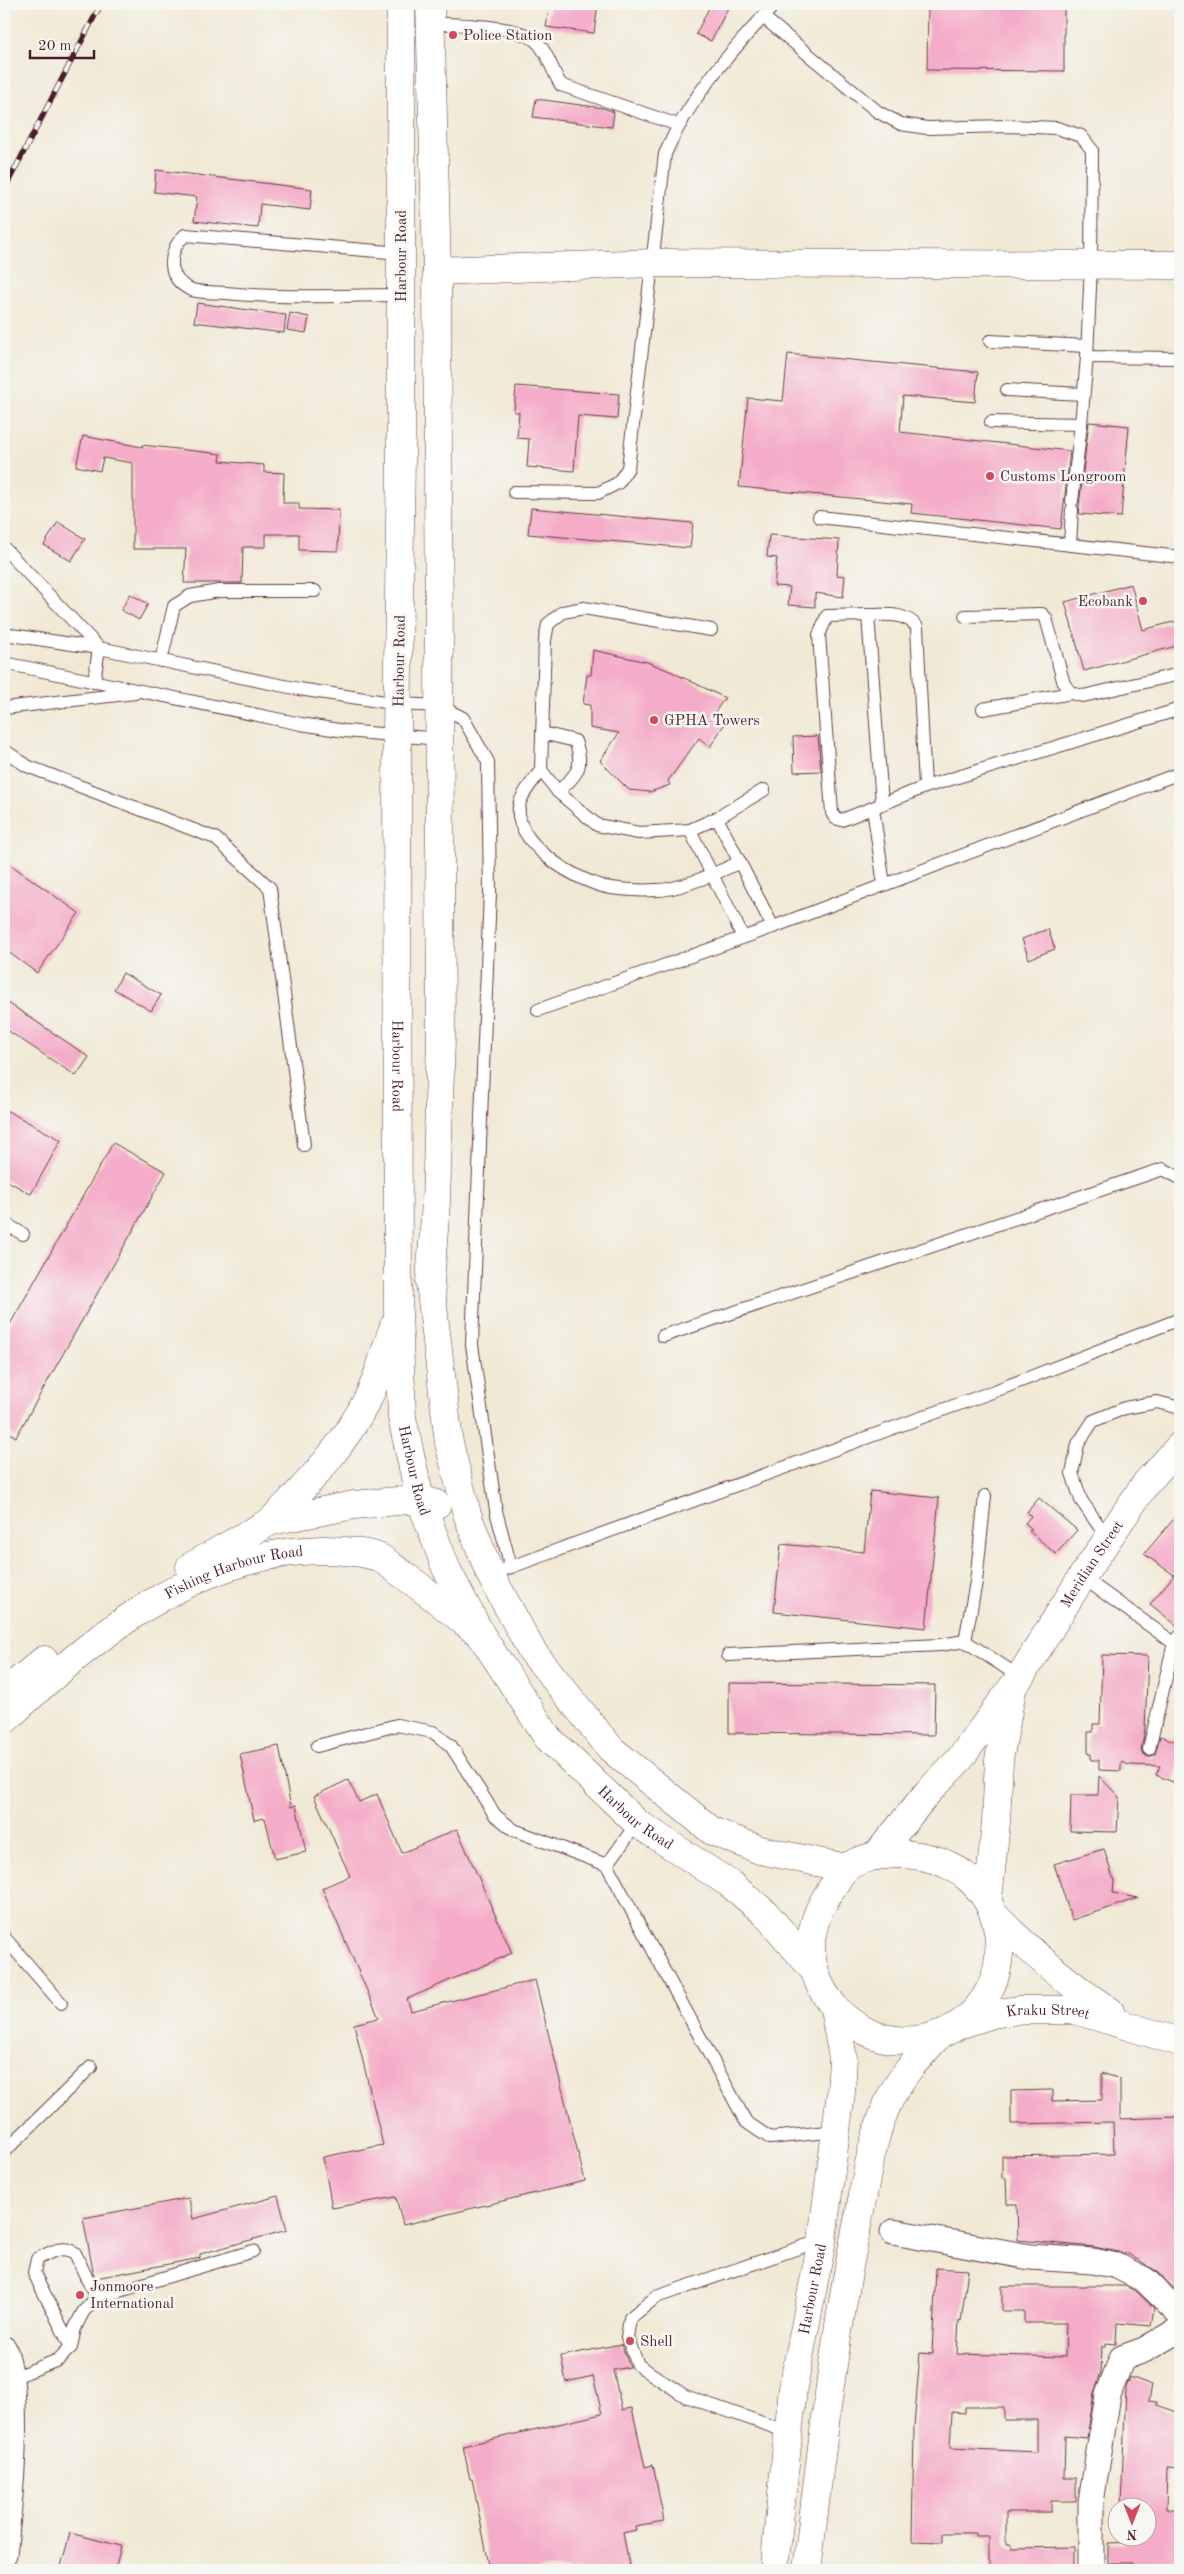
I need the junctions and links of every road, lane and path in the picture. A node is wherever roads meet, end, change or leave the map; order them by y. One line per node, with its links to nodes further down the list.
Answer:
1 (401, 4): 6 (main road, Harbour Road)
2 (775, 4): 4 (lane)
3 (431, 13): 5 (main road); 7 (lane)
4 (763, 17): 7 (lane); 10 (lane)
5 (432, 72): 6 (main road); 12 (main road)
6 (402, 73): 8 (main road, Harbour Road)
7 (678, 125): 9 (lane)
8 (401, 253): 13 (main road, Harbour Road); 13 (lane)
9 (654, 263): 10 (main road); 12 (main road); 23 (lane)
10 (1092, 264): 11 (main road); 15 (lane)
11 (1180, 265)
12 (438, 271): 22 (main road)
13 (401, 295): 21 (main road, Harbour Road)
14 (990, 341): 15 (lane)
15 (1086, 351): 16 (lane); 18 (lane)
16 (1180, 358)
17 (1007, 390): 18 (lane)
18 (1082, 394): 20 (lane)
19 (991, 422): 20 (lane)
20 (1081, 424): 25 (lane)
21 (401, 455): 22 (main road); 40 (main road, Harbour Road)
22 (438, 456): 41 (main road)
23 (514, 492)
24 (818, 518): 25 (lane)
25 (1070, 545): 27 (lane)
26 (4, 548): 33 (lane)
27 (1180, 557)
28 (315, 591): 34 (lane)
29 (868, 615): 51 (lane); 54 (lane); 54 (lane)
30 (965, 616): 39 (lane)
31 (711, 630): 45 (lane)
32 (4, 634): 33 (lane)
33 (98, 648): 34 (lane); 37 (lane)
34 (161, 661): 40 (lane)
35 (4, 663): 37 (lane)
36 (1180, 674): 39 (lane)
37 (94, 682): 38 (lane)
38 (149, 692): 42 (lane); 46 (lane)
39 (1071, 693): 43 (lane)
40 (398, 704): 41 (lane); 46 (main road, Harbour Road)
41 (440, 706): 47 (main road); 77 (lane)
42 (4, 708)
43 (983, 709)
44 (1180, 709): 51 (lane)
45 (542, 733): 49 (lane); 53 (lane)
46 (397, 736): 47 (lane); 67 (main road, Harbour Road)
47 (440, 739): 74 (main road)
48 (4, 750): 63 (lane)
49 (541, 770): 53 (lane); 58 (lane)
50 (1180, 774): 59 (lane)
51 (925, 787): 54 (lane)
52 (764, 790): 55 (lane)
53 (558, 792): 56 (lane)
54 (877, 806): 59 (lane)
55 (717, 818): 56 (lane); 57 (lane)
56 (690, 830): 58 (lane)
57 (740, 862): 58 (lane); 60 (lane)
58 (712, 875): 61 (lane)
59 (884, 885): 60 (lane)
60 (772, 927): 61 (lane)
61 (743, 937): 62 (lane)
62 (538, 1010)
63 (304, 1145)
64 (1180, 1178): 69 (lane)
65 (4, 1223): 66 (lane)
66 (23, 1234)
67 (398, 1313): 73 (main road, Harbour Road); 75 (main road)
68 (1180, 1319): 77 (lane)
69 (663, 1336)
70 (1180, 1408): 76 (lane)
71 (1180, 1446): 76 (main road, Meridian Street)
72 (985, 1496): 81 (lane)
73 (420, 1499): 74 (main road, Fishing Harbour Road); 75 (main road, Fishing Harbour Road); 79 (main road, Harbour Road)
74 (467, 1514): 77 (main road)
75 (271, 1520): 84 (main road, Fishing Harbour Road)
76 (1108, 1540): 78 (main road, Meridian Street)
77 (500, 1571): 91 (main road)
78 (1082, 1577): 80 (lane); 83 (main road, Meridian Street)
79 (481, 1635): 85 (main road, Fishing Harbour Road); 88 (main road, Harbour Road)
80 (1177, 1640): 87 (lane)
81 (965, 1641): 82 (lane); 83 (lane)
82 (728, 1655)
83 (1016, 1683): 89 (main road, Meridian Street); 92 (main road, Meridian Street)
84 (4, 1693)
85 (4, 1721)
86 (317, 1746): 90 (lane)
87 (1149, 1749)
88 (637, 1823): 90 (lane); 94 (main road, Harbour Road)
89 (876, 1856): 91 (main road); 92 (main road, Kraku Street)
90 (607, 1865): 101 (lane)
91 (846, 1868): 94 (main road)
92 (991, 1907): 97 (main road, Kraku Street); 98 (main road, Harbour Road)
93 (4, 1937): 95 (lane)
94 (814, 1970): 96 (main road)
95 (61, 2003)
96 (834, 2009): 98 (main road, Kraku Street); 101 (main road, Harbour Road)
97 (1139, 2029): 98 (main road, Kraku Street); 99 (main road, Kraku Street)
98 (948, 2030): 115 (main road, Harbour Road)
99 (1180, 2042)
100 (92, 2067): 102 (lane)
101 (837, 2131): 104 (main road, Harbour Road)
102 (4, 2152)
103 (893, 2232): 107 (street)
104 (822, 2240): 112 (main road, Harbour Road); 112 (lane)
105 (253, 2251): 106 (lane)
106 (96, 2298): 109 (lane); 109 (lane)
107 (1180, 2314)
108 (1180, 2329): 116 (street)
109 (72, 2347): 111 (lane)
110 (4, 2349): 111 (street)
111 (10, 2379): 113 (street)
112 (788, 2432): 114 (main road, Harbour Road)
113 (4, 2554)
114 (774, 2570)
115 (807, 2570)
116 (1091, 2570)

